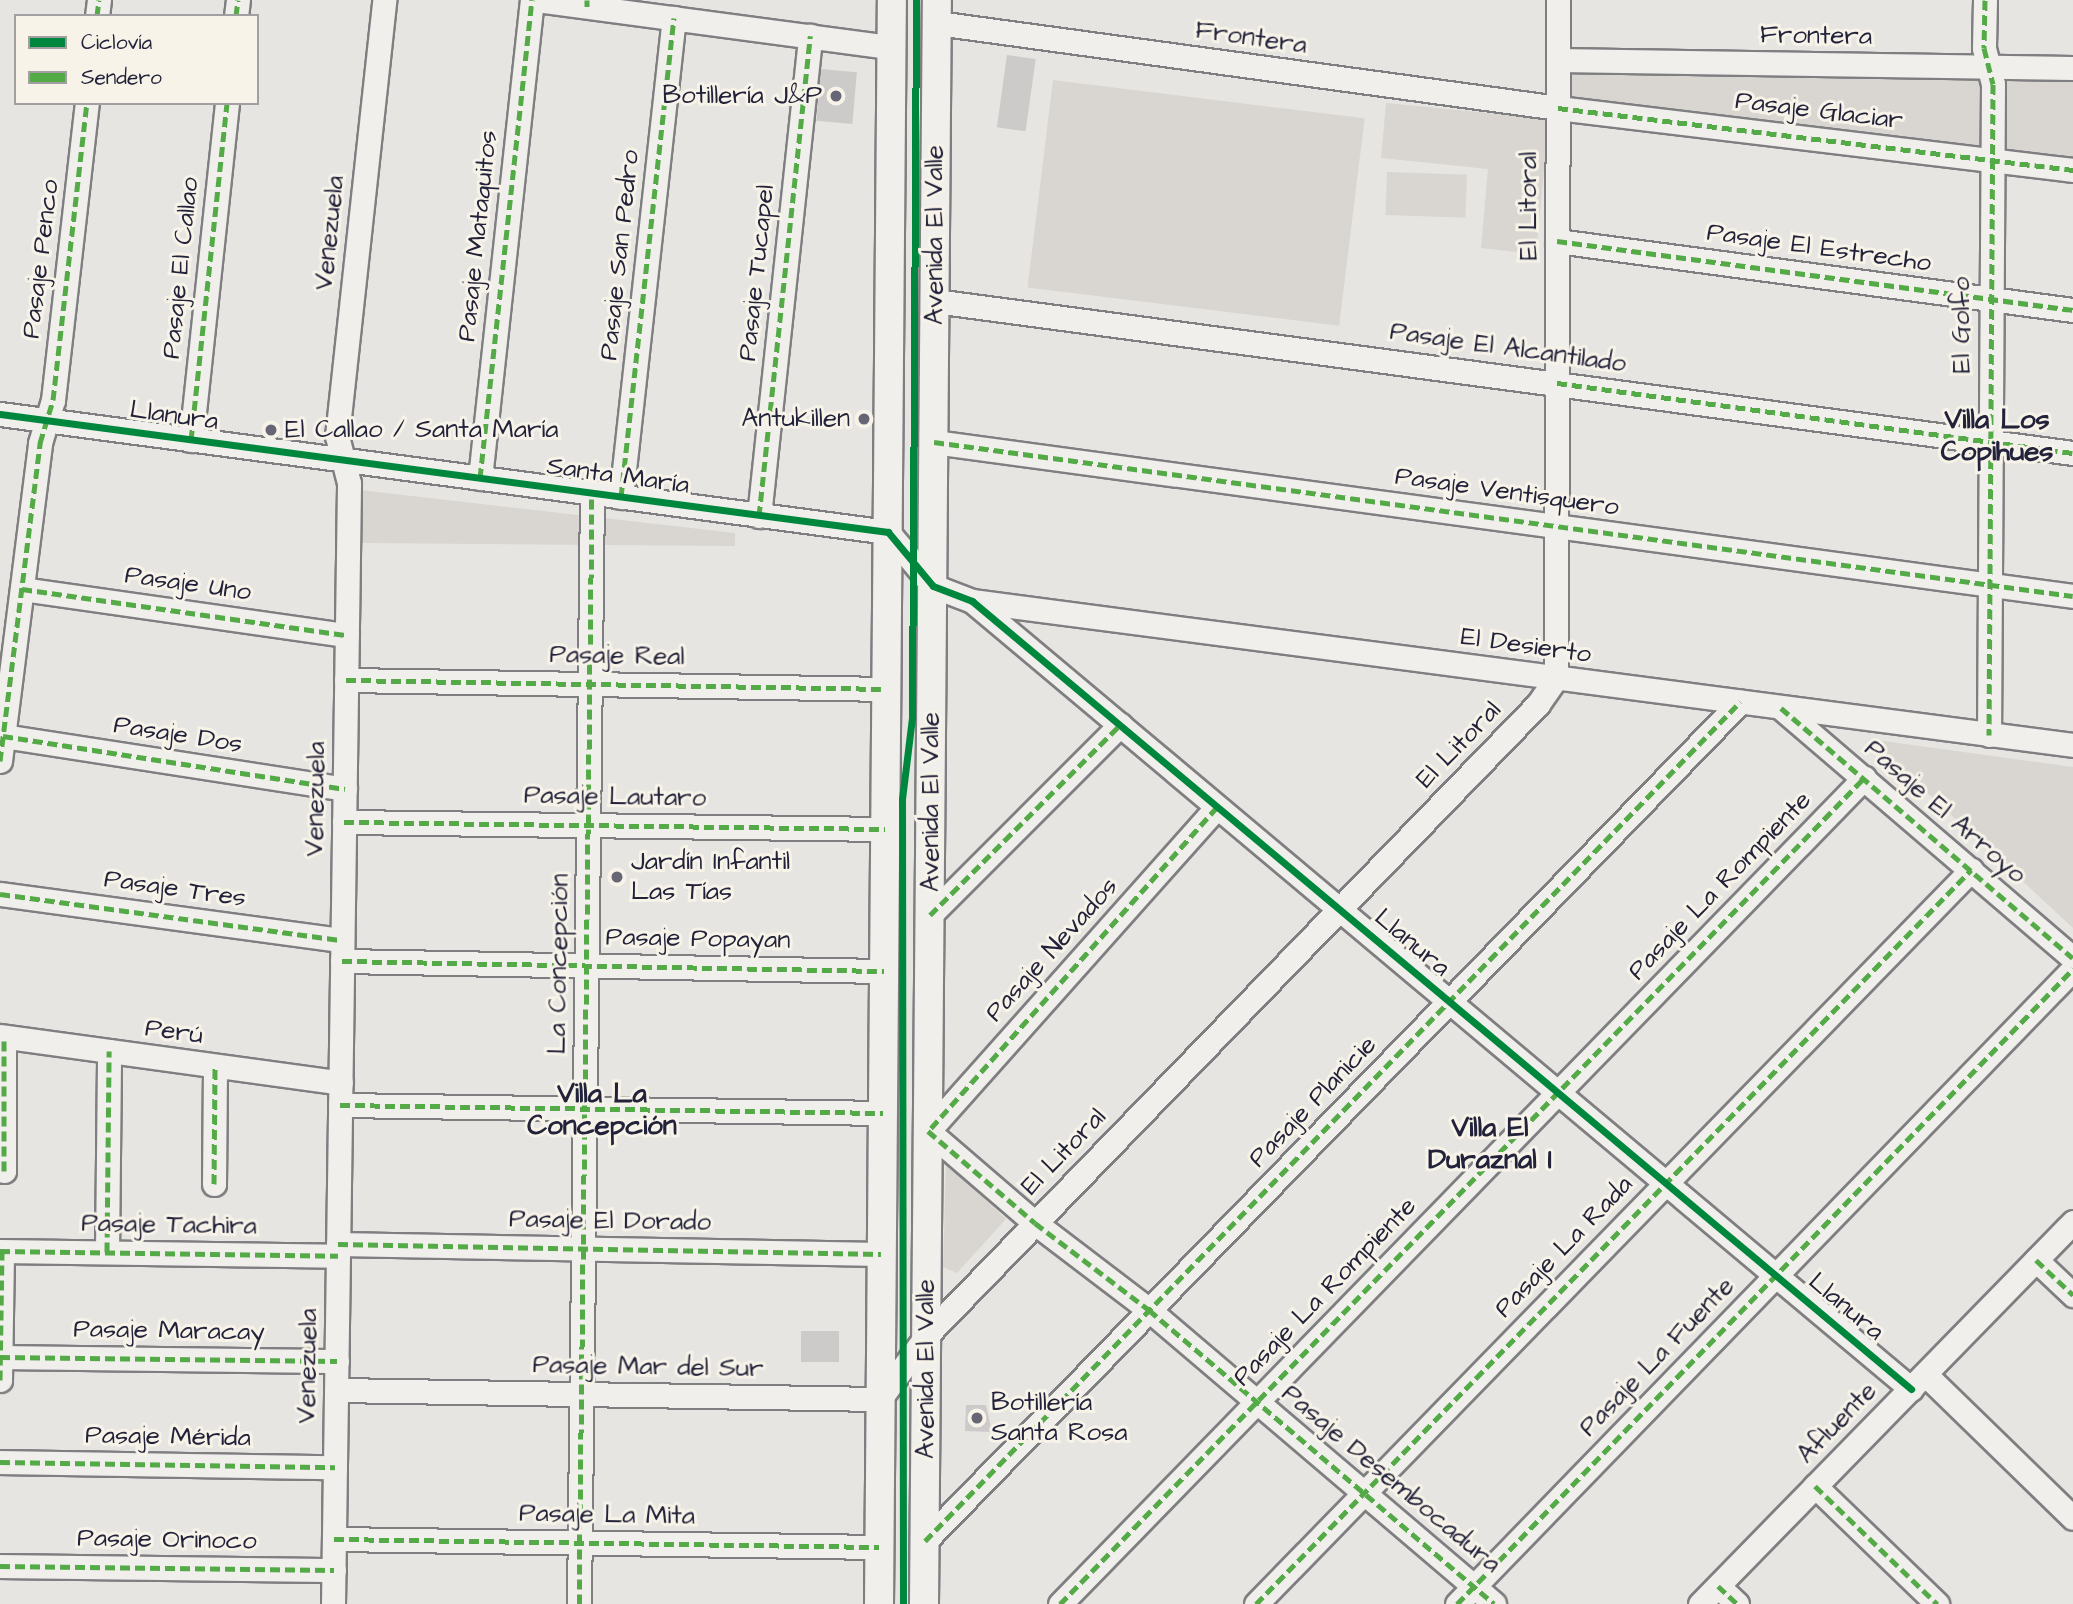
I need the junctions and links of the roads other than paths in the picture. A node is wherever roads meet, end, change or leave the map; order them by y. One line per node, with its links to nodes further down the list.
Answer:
1 (384, 0): 30 (street, Venezuela)
2 (534, 0): 6 (street); 31 (street, Pasaje Mataquitos)
3 (892, 0): 10 (street, Avenida El Valle)
4 (1558, 0): 11 (street, El Litoral)
5 (1984, 0): 12 (street, El Golfo)
6 (587, 3): 8 (street)
7 (937, 12): 16 (street, Frontera); 21 (street, Avenida El Valle)
8 (674, 18): 9 (street); 33 (street, Pasaje San Pedro)
9 (810, 36): 10 (street); 34 (street, Pasaje Tucapel)
10 (891, 47): 36 (street, Avenida El Valle)
11 (1558, 60): 12 (street, Frontera); 16 (street, El Litoral)
12 (1988, 67): 13 (street, Frontera); 17 (street, El Golfo)
13 (2073, 68)
14 (87, 105): 25 (street, Pasaje Penco)
15 (227, 105): 26 (street, Pasaje El Callao)
16 (1558, 108): 17 (street, Pasaje Glaciar); 19 (street, El Litoral)
17 (1991, 160): 18 (street, Pasaje Glaciar); 20 (street, El Golfo)
18 (2073, 170)
19 (1557, 241): 20 (street, Pasaje El Estrecho); 23 (street, El Litoral)
20 (1991, 299): 22 (street, Pasaje El Estrecho); 28 (street, El Golfo)
21 (935, 301): 23 (street, Pasaje El Alcantilado); 27 (street, Avenida El Valle)
22 (2073, 310)
23 (1557, 383): 28 (street, Pasaje El Alcantilado); 35 (street, El Litoral)
24 (0, 414): 25 (street, Llanura)
25 (47, 421): 26 (street, Llanura); 39 (street, Pasaje Penco)
26 (191, 440): 30 (street, Llanura)
27 (934, 442): 35 (street, Pasaje Ventisquero); 38 (street, Avenida El Valle)
28 (1990, 443): 29 (street, Pasaje El Alcantilado); 37 (street, El Golfo)
29 (2073, 453)
30 (343, 460): 31 (street, Santa María); 42 (street, Venezuela)
31 (480, 478): 32 (street, Santa María)
32 (592, 493): 33 (street, Santa María); 45 (street, La Concepción)
33 (621, 497): 34 (street, Santa María)
34 (759, 516): 36 (street, Santa María)
35 (1557, 526): 37 (street, Pasaje Ventisquero); 43 (street, El Litoral)
36 (888, 532): 38 (street, Llanura); 46 (street, Avenida El Valle)
37 (1990, 585): 40 (street, Pasaje Ventisquero); 50 (street, El Golfo)
38 (933, 586): 41 (street, Llanura); 63 (street, Avenida El Valle)
39 (22, 589): 42 (street, Pasaje Uno); 51 (street, Pasaje Penco)
40 (2073, 596)
41 (972, 601): 43 (street, El Desierto); 49 (street, Llanura)
42 (347, 635): 44 (street, Venezuela)
43 (1556, 678): 47 (street, El Desierto); 62 (street, El Litoral)
44 (346, 680): 45 (street, Pasaje Real); 55 (street, Venezuela)
45 (590, 684): 46 (street, Pasaje Real); 58 (street, La Concepción)
46 (886, 689): 59 (street, Avenida El Valle)
47 (1741, 702): 48 (street, El Desierto); 69 (street, Pasaje Planicie)
48 (1781, 708): 50 (street, El Desierto); 54 (street, Pasaje El Arroyo)
49 (1120, 725): 56 (street, Llanura); 63 (street)
50 (1989, 734): 52 (street, El Desierto)
51 (3, 736): 53 (street, Pasaje Penco); 55 (street, Pasaje Dos)
52 (2073, 746)
53 (0, 761)
54 (1864, 778): 60 (street, Pasaje El Arroyo); 73 (street, Pasaje La Rompiente)
55 (345, 789): 57 (street, Venezuela)
56 (1217, 807): 62 (street, Llanura); 77 (street, Pasaje Nevados)
57 (344, 821): 58 (street, Pasaje Lautaro); 64 (street, Venezuela)
58 (588, 825): 59 (street, Pasaje Lautaro); 66 (street, La Concepción)
59 (885, 829): 68 (street, Avenida El Valle)
60 (1971, 870): 65 (street, Pasaje El Arroyo); 79 (street, Pasaje La Rada)
61 (0, 894): 64 (street, Pasaje Tres)
62 (1339, 909): 69 (street, Llanura); 82 (street, El Litoral)
63 (930, 915): 77 (street, Avenida El Valle)
64 (342, 950): 66 (street, Pasaje Popayan); 74 (street, Venezuela)
65 (2073, 958)
66 (586, 965): 68 (street, Pasaje Popayan); 75 (street, La Concepción)
67 (2073, 969): 89 (street, Pasaje La Fuente)
68 (884, 971): 76 (street, Avenida El Valle)
69 (1449, 1002): 73 (street, Llanura); 91 (street, Pasaje Planicie)
70 (2, 1037): 71 (street, Perú); 78 (street)
71 (109, 1051): 72 (street, Perú); 86 (street)
72 (215, 1066): 74 (street, Perú); 80 (street)
73 (1558, 1093): 79 (street, Llanura); 100 (street, Pasaje La Rompiente)
74 (341, 1094): 75 (street, Perú); 84 (street, Venezuela)
75 (585, 1108): 76 (street, Perú); 83 (street, La Concepción)
76 (883, 1122): 77 (street); 87 (street, Avenida El Valle)
77 (928, 1131): 82 (street, Pasaje Desembocadura); 92 (street, Avenida El Valle)
78 (4, 1171)
79 (1665, 1183): 89 (street, Llanura); 104 (street, Pasaje La Rada)
80 (214, 1185)
81 (2073, 1222): 88 (street, Afluente)
82 (1035, 1223): 91 (street, Pasaje Desembocadura); 92 (street, El Litoral)
83 (583, 1249): 84 (street, Pasaje El Dorado); 87 (street, Pasaje El Dorado); 98 (street, La Concepción)
84 (338, 1250): 86 (street, Pasaje Tachira); 94 (street, Venezuela)
85 (1, 1251): 86 (street, Pasaje Tachira); 93 (street)
86 (107, 1252)
87 (881, 1254): 99 (street, Avenida El Valle)
88 (2036, 1260): 90 (street); 96 (street, Afluente)
89 (1776, 1276): 96 (street, Llanura); 112 (street, Pasaje La Fuente)
90 (2073, 1295)
91 (1149, 1310): 100 (street, Pasaje Desembocadura); 107 (street, Pasaje Planicie)
92 (927, 1335): 99 (street); 107 (street, Avenida El Valle)
93 (0, 1357): 94 (street, Pasaje Maracay); 95 (street)
94 (337, 1361): 97 (street, Venezuela)
95 (0, 1380)
96 (1918, 1381): 103 (street, Afluente); 105 (street, Llanura)
97 (336, 1390): 98 (street, Pasaje Mar del Sur); 102 (street, Venezuela)
98 (581, 1394): 99 (street, Pasaje Mar del Sur); 108 (street, La Concepción)
99 (880, 1399): 109 (street, Avenida El Valle)
100 (1257, 1402): 104 (street, Pasaje Desembocadura); 118 (street, Pasaje La Rompiente)
101 (0, 1462): 102 (street, Pasaje Mérida)
102 (335, 1467): 106 (street, Venezuela)
103 (1815, 1486): 113 (street, Afluente); 124 (street)
104 (1364, 1493): 112 (street, Pasaje Desembocadura); 119 (street, Pasaje La Rada)
105 (2073, 1518)
106 (334, 1539): 108 (street, Pasaje La Mita); 111 (street, Venezuela)
107 (925, 1541): 117 (street, Avenida El Valle)
108 (579, 1542): 109 (street, Pasaje La Mita); 115 (street, La Concepción)
109 (879, 1546): 116 (street, Avenida El Valle)
110 (0, 1566): 111 (street, Pasaje Orinoco)
111 (334, 1570): 114 (street, Venezuela)
112 (1474, 1586): 120 (street, Pasaje La Fuente); 121 (street, Pasaje Desembocadura)
113 (1718, 1586): 122 (street, Afluente); 123 (street)
114 (333, 1604)
115 (579, 1604)
116 (879, 1604)
117 (924, 1604)
118 (1060, 1604)
119 (1256, 1604)
120 (1457, 1604)
121 (1494, 1604)
122 (1700, 1604)
123 (1737, 1604)
124 (1937, 1604)

